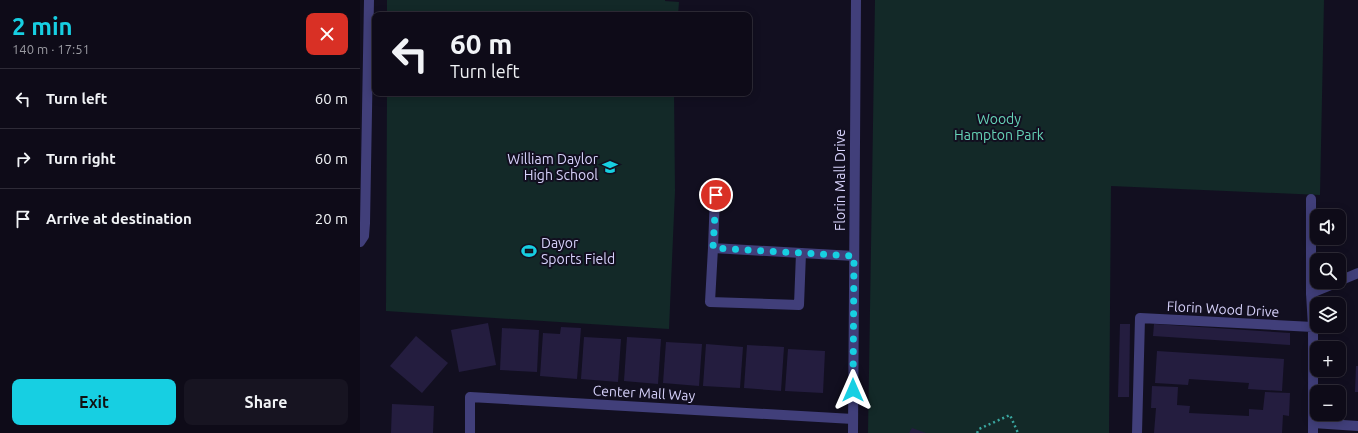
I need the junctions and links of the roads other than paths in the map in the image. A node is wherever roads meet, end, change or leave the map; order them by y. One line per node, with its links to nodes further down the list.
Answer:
1 (369, 0): 5 (street)
2 (856, 0): 8 (street, Florin Mall Drive)
3 (716, 195): 6 (street)
4 (1311, 199): 12 (street)
5 (360, 242)
6 (713, 248): 7 (street); 7 (street)
7 (801, 253): 8 (street)
8 (854, 256): 16 (street, Florin Mall Drive)
9 (1358, 273): 10 (street)
10 (1346, 278)
11 (1321, 289): 12 (street)
12 (1311, 293): 13 (street)
13 (1311, 297)
14 (1310, 327): 21 (street, Florin Wood Drive)
15 (1313, 333): 18 (street)
16 (853, 419): 19 (street, Center Mall Way); 20 (street, Florin Mall Drive)
17 (1358, 426): 18 (street)
18 (1313, 428)
19 (470, 433)
20 (853, 433)
21 (1137, 433)

